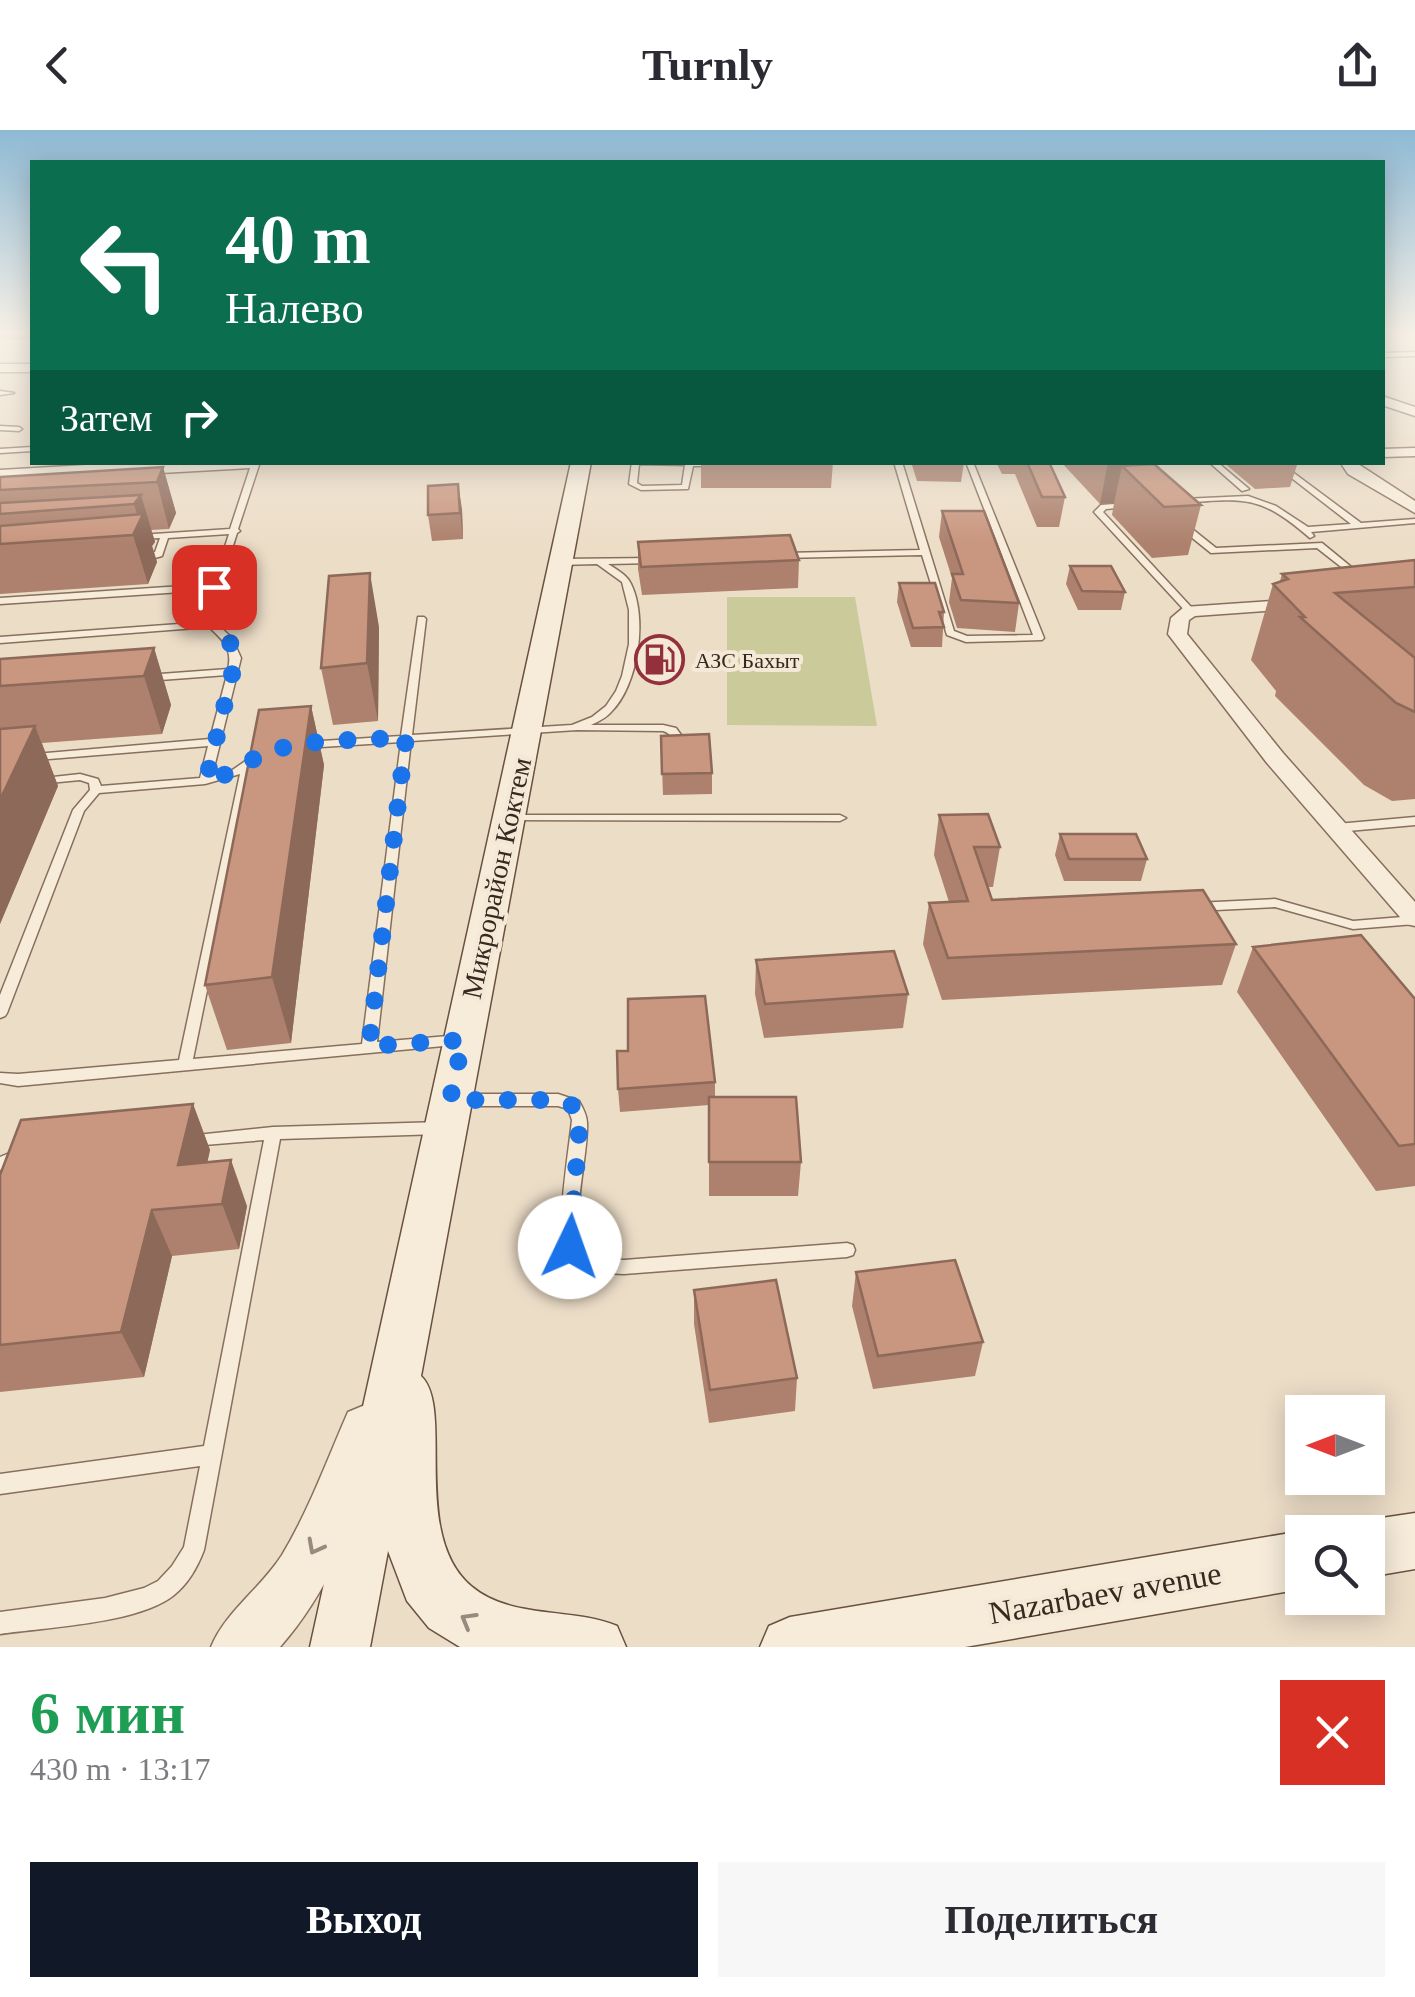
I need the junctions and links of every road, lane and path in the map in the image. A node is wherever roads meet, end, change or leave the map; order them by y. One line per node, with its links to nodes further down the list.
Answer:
1 (1390, 403): 2 (street)
2 (1415, 412)
3 (0, 428): 4 (lane)
4 (20, 428)
5 (30, 450): 6 (lane)
6 (0, 451)
7 (1415, 452): 8 (street)
8 (1385, 453)
9 (231, 465): 19 (street)
10 (252, 465): 29 (lane)
11 (581, 465): 37 (main road, Микрорайон Коктем)
12 (635, 465): 13 (lane)
13 (689, 465)
14 (899, 465): 33 (lane)
15 (970, 465): 33 (lane)
16 (1216, 465): 21 (lane)
17 (1278, 465): 27 (lane)
18 (1349, 465): 24 (street)
19 (80, 467): 20 (street)
20 (0, 476)
21 (1245, 489)
22 (1175, 502): 28 (lane)
23 (1142, 504): 43 (lane)
24 (1415, 508)
25 (1170, 514): 32 (lane)
26 (1415, 521): 27 (lane)
27 (1358, 525): 28 (lane)
28 (1306, 530): 32 (lane)
29 (236, 531): 30 (lane); 39 (lane)
30 (165, 536): 31 (lane); 36 (lane)
31 (128, 538)
32 (1319, 545): 40 (lane)
33 (926, 552): 34 (lane)
34 (772, 556)
35 (657, 560): 38 (lane)
36 (123, 561)
37 (558, 562): 38 (lane); 50 (main road, Микрорайон Коктем)
38 (600, 562): 49 (lane)
39 (214, 587): 41 (lane); 45 (lane)
40 (1373, 588)
41 (0, 602)
42 (1328, 602): 43 (street)
43 (1190, 611): 62 (street)
44 (422, 618): 51 (lane)
45 (211, 624): 46 (lane); 47 (lane)
46 (0, 640)
47 (232, 672): 48 (lane); 53 (lane)
48 (135, 679)
49 (573, 728): 50 (lane); 52 (lane)
50 (526, 729): 51 (lane); 59 (main road, Микрорайон Коктем)
51 (406, 737): 55 (lane); 67 (lane)
52 (679, 739)
53 (216, 742): 54 (lane); 57 (lane)
54 (0, 760)
55 (248, 765): 57 (lane); 68 (lane)
56 (32, 781): 58 (lane)
57 (206, 781): 58 (lane)
58 (96, 790): 65 (lane)
59 (509, 818): 60 (lane); 66 (main road, Микрорайон Коктем)
60 (840, 818)
61 (1415, 821): 62 (lane)
62 (1337, 828): 64 (street)
63 (1176, 908): 64 (lane)
64 (1415, 919)
65 (0, 1013)
66 (463, 1040): 67 (lane); 70 (main road, Микрорайон Коктем)
67 (369, 1046): 68 (lane)
68 (185, 1064): 69 (lane)
69 (0, 1078)
70 (447, 1114): 71 (lane); 75 (lane); 76 (main road, Микрорайон Коктем)
71 (273, 1133): 72 (lane); 77 (lane)
72 (179, 1141)
73 (46, 1152): 74 (lane)
74 (0, 1164)
75 (847, 1250)
76 (406, 1328): 83 (street, one-way to 83); 84 (main road, Микрорайон Коктем); 85 (main road, one-way to 76)
77 (210, 1455): 78 (lane); 82 (lane)
78 (0, 1484)
79 (1415, 1541): 80 (main road)
80 (1385, 1546)
81 (1285, 1563): 86 (main road, Nazarbaev avenue)
82 (0, 1623)
83 (238, 1647)
84 (340, 1647)
85 (596, 1647)
86 (790, 1647)

